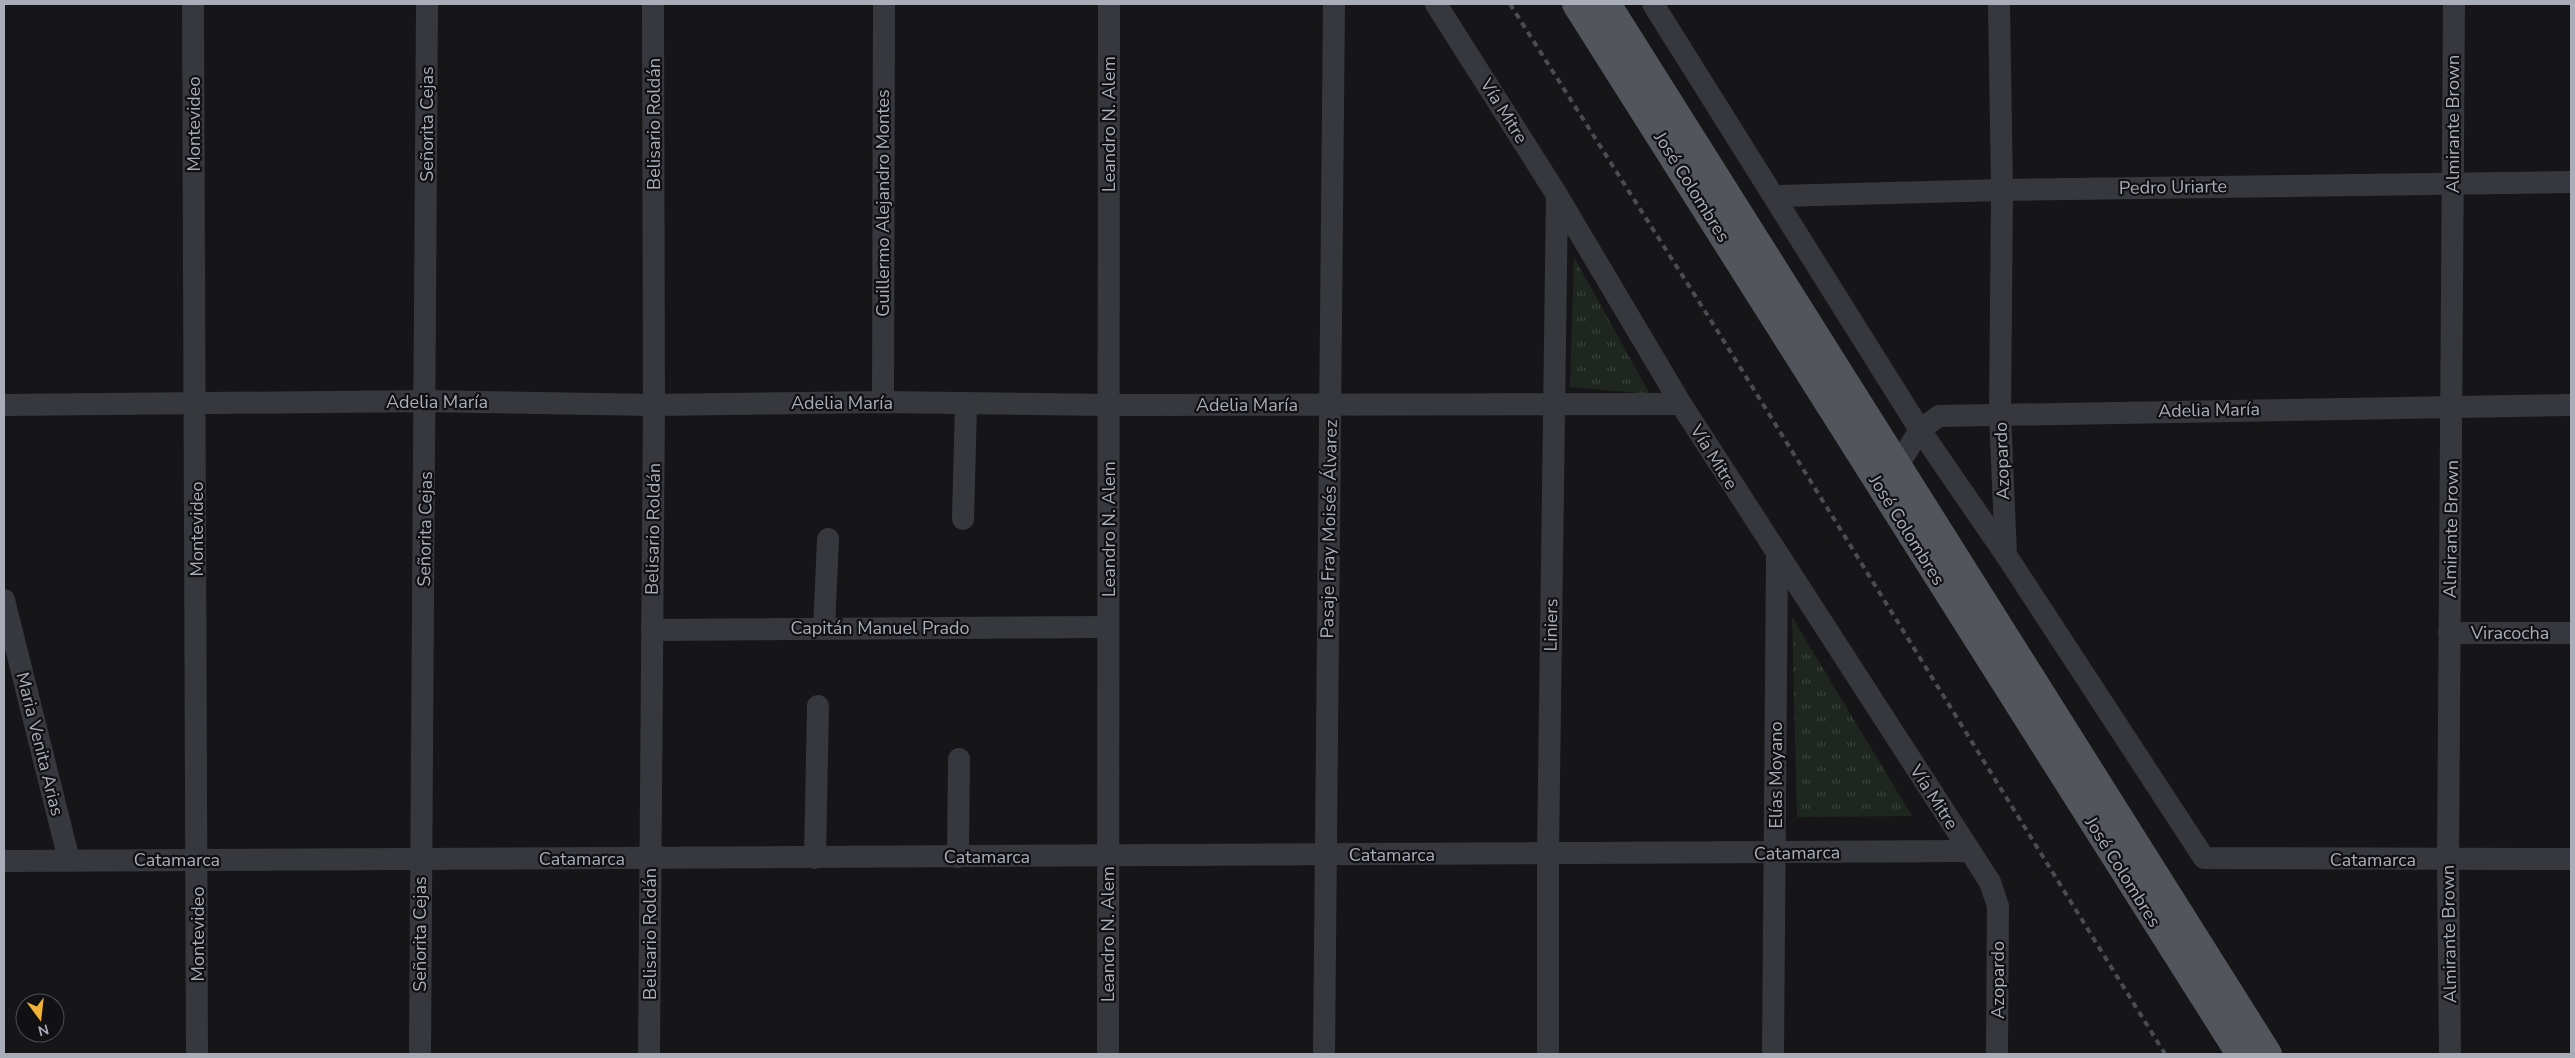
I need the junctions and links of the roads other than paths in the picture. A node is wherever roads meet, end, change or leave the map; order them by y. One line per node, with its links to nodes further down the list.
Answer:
1 (193, 4): 23 (street, Montevideo)
2 (427, 4): 18 (street, Señorita Cejas)
3 (653, 4): 24 (street, Belisario Roldán)
4 (884, 4): 19 (street, Guillermo Alejandro Montes)
5 (1109, 4): 25 (street, Leandro N. Alem)
6 (1334, 4): 26 (street, Pasaje Fray Moisés Álvarez)
7 (1436, 4): 16 (street, Vía Mitre)
8 (1576, 4): 33 (main road, José Colombres)
9 (1607, 4): 32 (main road, José Colombres)
10 (1653, 4): 17 (street)
11 (1999, 4): 15 (street, Azopardo)
12 (2454, 4): 14 (street, Almirante Brown)
13 (2571, 182): 14 (street, Pedro Uriarte)
14 (2453, 184): 15 (street, Pedro Uriarte); 28 (street, Almirante Brown)
15 (2002, 190): 17 (street, Pedro Uriarte); 30 (street, Azopardo)
16 (1557, 195): 21 (street, Vía Mitre); 27 (street, Liniers)
17 (1775, 196): 31 (street)
18 (426, 401): 23 (street, Adelia María); 24 (street, Adelia María); 56 (street, Señorita Cejas)
19 (883, 402): 20 (street, Adelia María); 24 (street, Adelia María)
20 (966, 403): 25 (street, Adelia María); 34 (street)
21 (1681, 404): 27 (street, Adelia María); 37 (street, Vía Mitre)
22 (4, 405): 23 (street, Adelia María)
23 (196, 405): 59 (street, Montevideo)
24 (654, 405): 41 (street, Belisario Roldán)
25 (1109, 405): 26 (street, Adelia María); 39 (street, Leandro N. Alem)
26 (1331, 405): 27 (street, Adelia María); 50 (street, Pasaje Fray Moisés Álvarez)
27 (1554, 405): 47 (street, Liniers)
28 (2453, 406): 29 (street, Adelia María); 30 (street, Adelia María); 42 (street, Almirante Brown)
29 (2571, 406)
30 (2000, 414): 31 (street, Adelia María); 36 (street, Azopardo)
31 (1920, 430): 32 (street, Adelia María); 36 (street)
32 (1898, 465): 33 (street, Adelia María); 70 (main road, José Colombres)
33 (1876, 480): 69 (main road, José Colombres)
34 (963, 519)
35 (828, 539): 40 (street)
36 (2006, 555): 57 (street, Catamarca)
37 (1777, 556): 46 (street, Vía Mitre); 48 (street, Elías Moyano)
38 (4, 600): 55 (street, Maria Venita Arias)
39 (1108, 627): 40 (street, Capitán Manuel Prado); 49 (street, Leandro N. Alem)
40 (824, 629): 41 (street, Capitán Manuel Prado)
41 (652, 630): 53 (street, Belisario Roldán)
42 (2449, 632): 43 (street, Viracocha); 57 (street, Almirante Brown)
43 (2571, 632)
44 (818, 706): 52 (street)
45 (959, 759): 51 (street)
46 (1970, 852): 48 (street, Catamarca); 60 (street, Vía Mitre)
47 (1548, 854): 48 (street, Catamarca); 50 (street, Catamarca); 66 (street, Liniers)
48 (1775, 854): 67 (street, Elías Moyano)
49 (1107, 856): 50 (street, Catamarca); 51 (street, Catamarca); 64 (street, Leandro N. Alem)
50 (1326, 856): 65 (street, Pasaje Fray Moisés Álvarez)
51 (958, 857): 52 (street, Catamarca)
52 (815, 858): 53 (street, Catamarca)
53 (650, 859): 56 (street, Catamarca); 63 (street, Belisario Roldán)
54 (2571, 859): 57 (street, Catamarca)
55 (69, 860): 58 (street, Catamarca); 59 (street, Catamarca)
56 (420, 860): 59 (street, Catamarca); 62 (street, Señorita Cejas)
57 (2448, 860): 71 (street, Almirante Brown)
58 (4, 861)
59 (198, 861): 61 (street, Montevideo)
60 (1998, 906): 68 (street, Azopardo)
61 (197, 1054)
62 (420, 1054)
63 (649, 1054)
64 (1108, 1054)
65 (1324, 1054)
66 (1548, 1054)
67 (1773, 1054)
68 (1998, 1054)
69 (2240, 1054)
70 (2268, 1054)
71 (2450, 1054)

